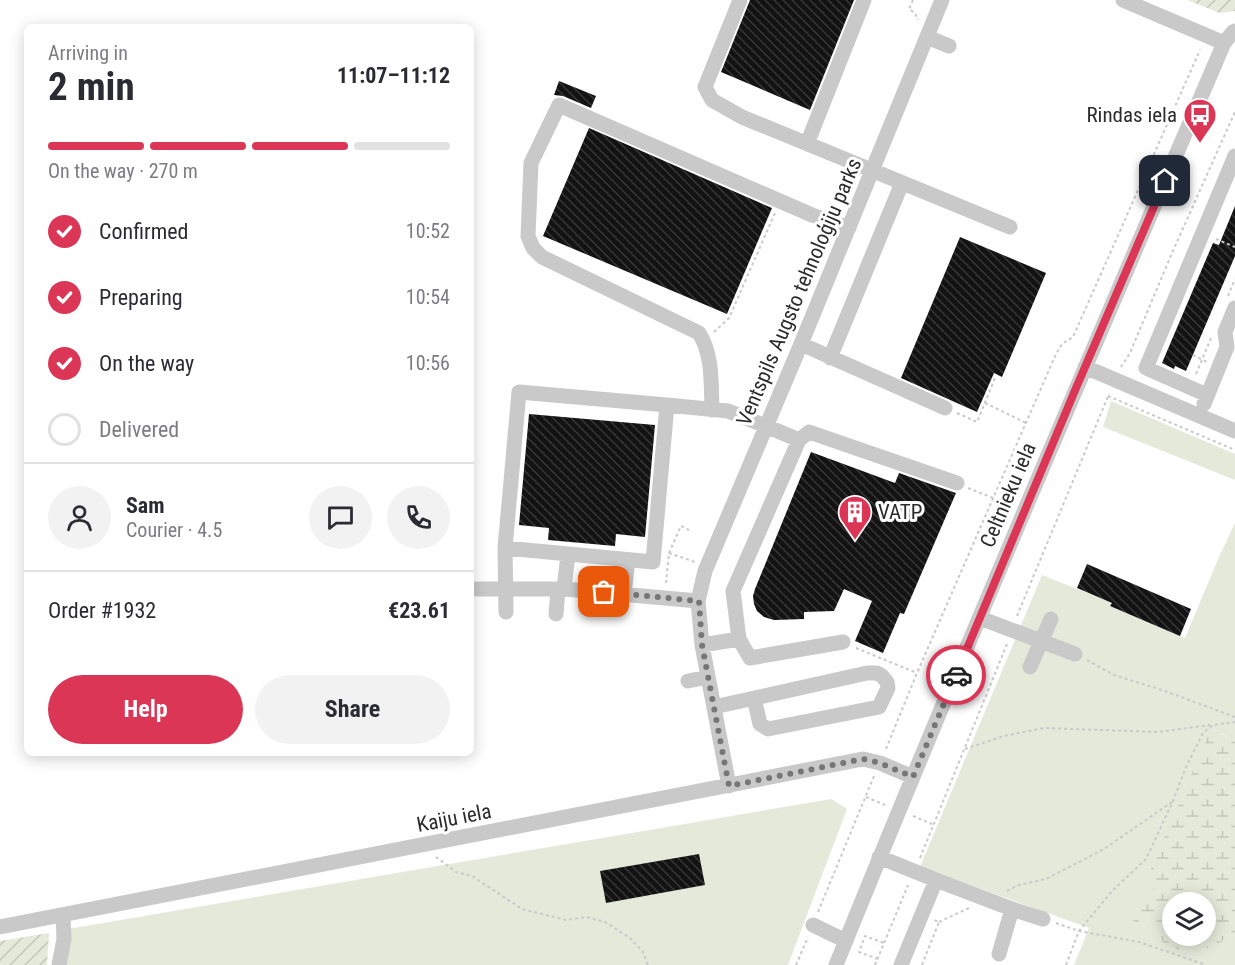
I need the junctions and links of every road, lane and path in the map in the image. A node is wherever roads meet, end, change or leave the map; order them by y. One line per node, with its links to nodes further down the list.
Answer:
1 (740, 0): 12 (street)
2 (864, 0): 12 (street)
3 (913, 0): 6 (path)
4 (942, 0): 7 (street, Ventspils Augsto tehnoloģiju parks)
5 (1123, 0): 8 (street)
6 (918, 20)
7 (927, 37): 9 (street); 14 (street, Ventspils Augsto tehnoloģiju parks)
8 (1230, 37): 25 (street, Celtnieku iela)
9 (949, 46)
10 (1200, 50): 35 (path)
11 (1235, 112): 27 (path)
12 (807, 144): 14 (street)
13 (1235, 156): 16 (street)
14 (873, 170): 15 (street); 19 (street, Ventspils Augsto tehnoloģiju parks)
15 (902, 183): 18 (street); 24 (street)
16 (1228, 189): 28 (street)
17 (782, 213): 21 (path)
18 (1010, 227)
19 (849, 228): 21 (street); 22 (street, Ventspils Augsto tehnoloģiju parks)
20 (1235, 308): 23 (street)
21 (704, 340): 33 (street)
22 (801, 344): 24 (street); 36 (street, Ventspils Augsto tehnoloģiju parks)
23 (1231, 349): 28 (street)
24 (830, 358): 32 (street)
25 (1085, 367): 27 (street); 56 (street, Celtnieku iela)
26 (995, 378): 30 (path)
27 (1115, 380): 29 (path); 34 (street)
28 (1207, 395): 34 (street)
29 (1108, 396): 39 (path); 58 (path)
30 (985, 403): 32 (path); 35 (path)
31 (667, 405): 33 (street); 43 (street); 46 (street)
32 (945, 408)
33 (712, 410): 36 (street)
34 (1199, 416): 37 (street)
35 (1026, 423): 41 (path)
36 (766, 426): 38 (street); 53 (street, Ventspils Augsto tehnoloģiju parks)
37 (1235, 431)
38 (799, 440): 40 (street); 59 (street)
39 (1235, 450)
40 (957, 483): 41 (path)
41 (993, 498): 65 (path)
42 (689, 530): 44 (path)
43 (506, 548): 45 (street); 49 (street)
44 (669, 553): 47 (path); 48 (path)
45 (567, 554): 46 (street); 51 (street)
46 (628, 560): 52 (street)
47 (697, 563)
48 (666, 586)
49 (506, 588): 50 (street); 51 (street); 54 (street)
50 (474, 589)
51 (561, 589): 52 (street); 55 (street)
52 (624, 594): 53 (street)
53 (699, 601): 62 (street, Ventspils Augsto tehnoloģiju parks)
54 (506, 612)
55 (556, 615)
56 (980, 618): 58 (street); 75 (street, Celtnieku iela)
57 (1051, 619): 60 (street)
58 (1012, 629): 60 (street); 73 (path)
59 (739, 639): 61 (street); 62 (street)
60 (1041, 640): 63 (street); 64 (street)
61 (843, 642): 65 (path)
62 (702, 645): 66 (street, Ventspils Augsto tehnoloģiju parks)
63 (1075, 654): 70 (path)
64 (1030, 667)
65 (917, 674): 74 (path)
66 (708, 677): 67 (street); 69 (street, Ventspils Augsto tehnoloģiju parks)
67 (688, 681)
68 (754, 698): 68 (street); 69 (street)
69 (714, 707): 76 (street, Ventspils Augsto tehnoloģiju parks)
70 (1235, 717)
71 (1235, 722): 72 (path)
72 (1213, 725): 73 (path); 78 (path)
73 (965, 748): 81 (path)
74 (880, 763): 75 (street, Kaiju iela); 76 (street, Kaiju iela); 77 (path)
75 (913, 777): 83 (street, Celtnieku iela)
76 (729, 786): 88 (street, Kaiju iela)
77 (866, 797): 79 (path); 91 (path)
78 (1173, 801): 86 (path); 93 (path)
79 (892, 807)
80 (907, 814): 81 (path)
81 (933, 824): 84 (path)
82 (429, 852): 99 (path)
83 (879, 857): 84 (street); 94 (street, Celtnieku iela)
84 (914, 871): 85 (street); 95 (path)
85 (936, 880): 86 (street); 103 (street)
86 (987, 900): 87 (street); 90 (path)
87 (1012, 909): 89 (street); 96 (street)
88 (63, 915): 92 (street, Kaiju iela); 98 (street)
89 (1042, 919): 93 (path)
90 (939, 922)
91 (813, 925): 94 (street); 100 (path)
92 (0, 927)
93 (1079, 931): 104 (path); 105 (path)
94 (846, 941): 101 (street, Celtnieku iela)
95 (884, 943): 97 (path); 97 (path)
96 (999, 954)
97 (878, 959): 102 (path)
98 (59, 965)
99 (648, 965)
100 (796, 965)
101 (836, 965)
102 (875, 965)
103 (901, 965)
104 (1066, 965)
105 (1206, 965)

